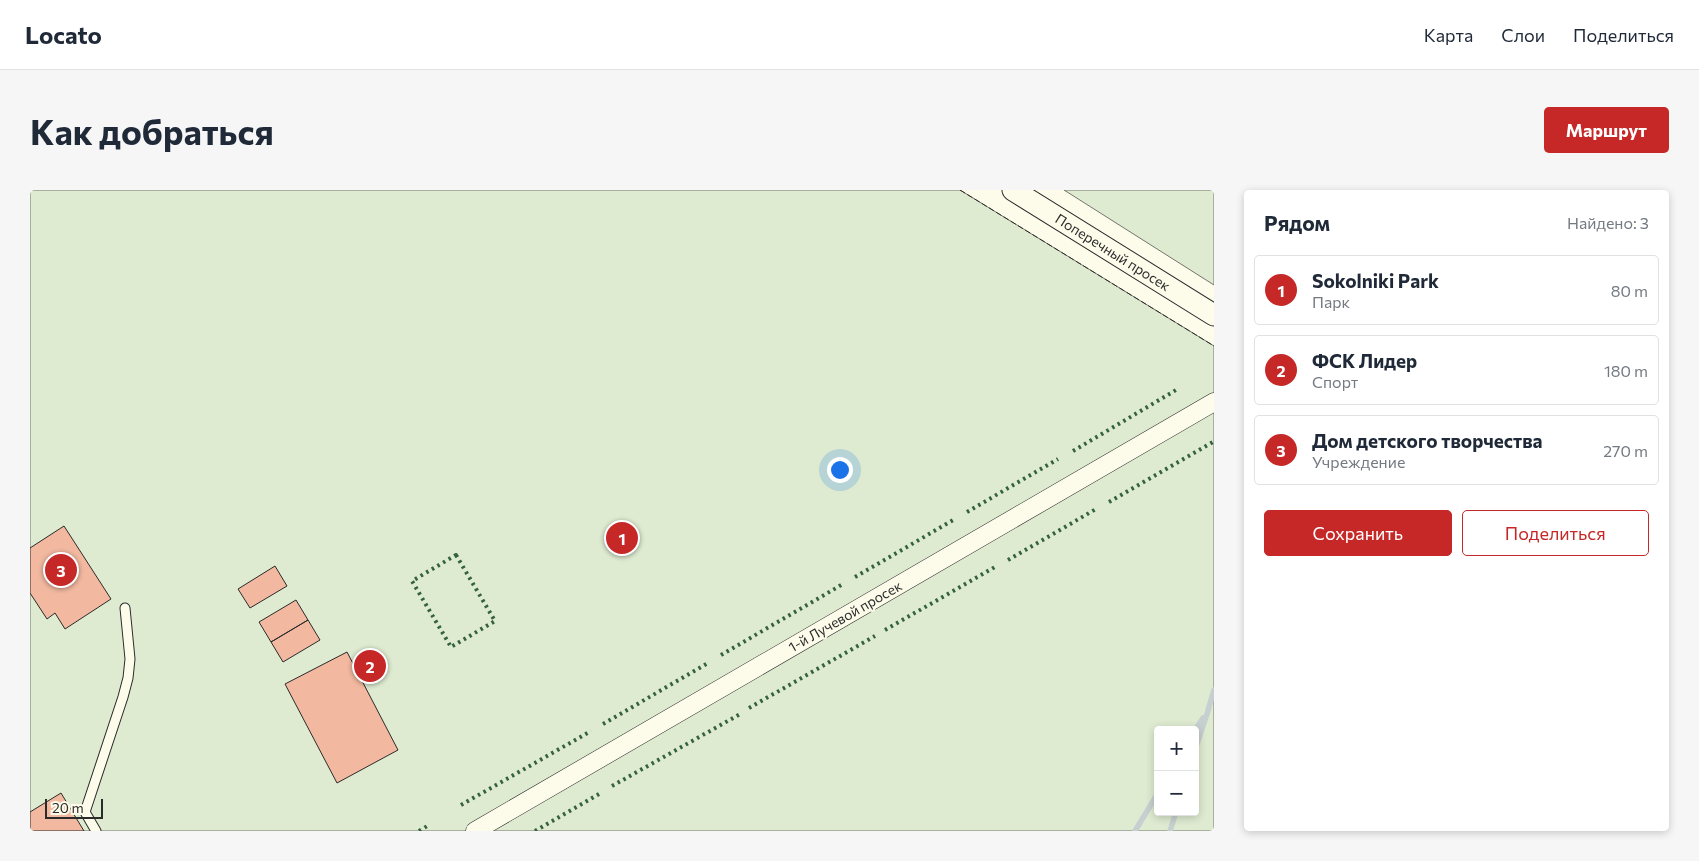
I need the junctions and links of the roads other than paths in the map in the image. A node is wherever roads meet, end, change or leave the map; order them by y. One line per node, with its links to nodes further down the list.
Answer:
1 (1013, 190): 2 (street, Поперечный просек)
2 (1214, 315)
3 (1214, 402): 6 (street, 1-й Лучевой просек)
4 (125, 608): 5 (lane)
5 (96, 831)
6 (475, 831)

